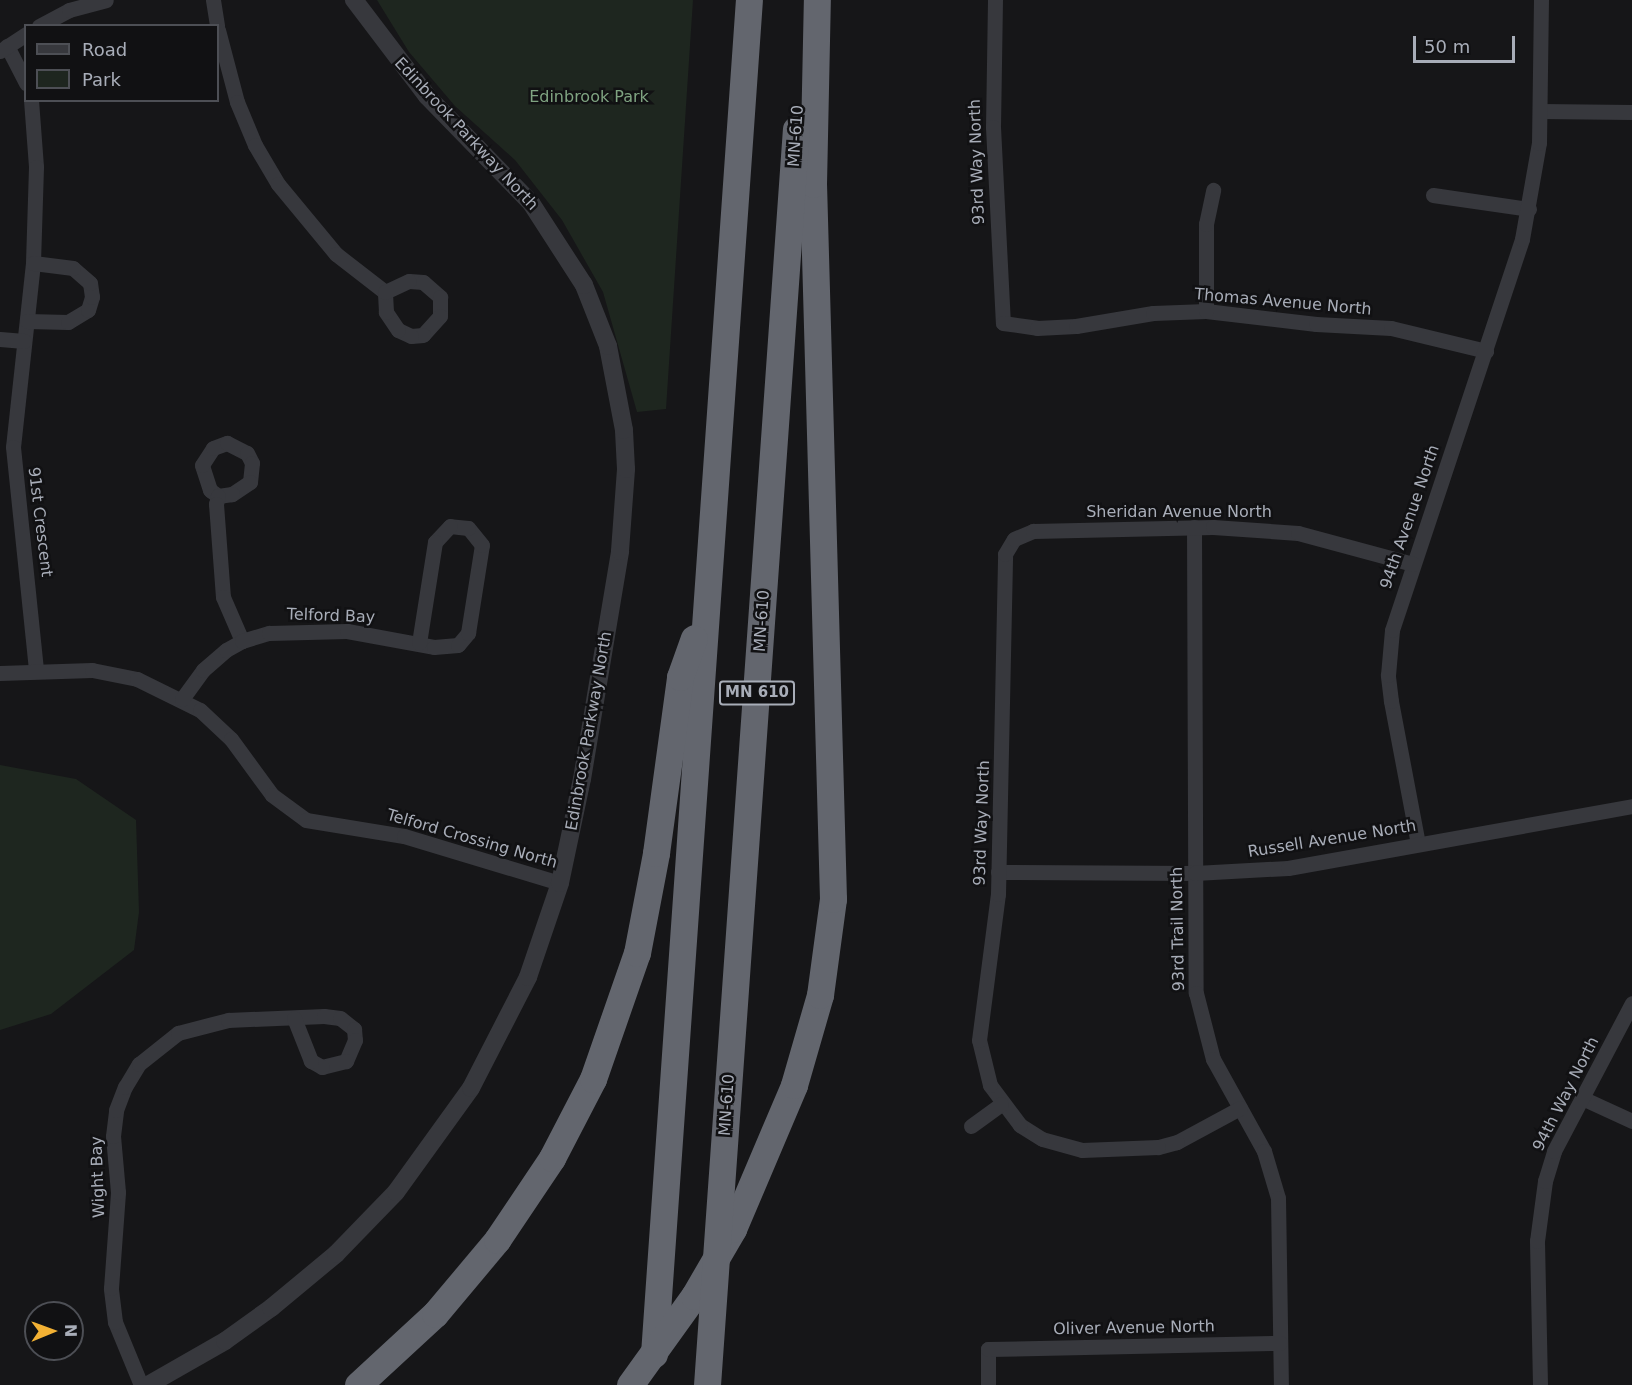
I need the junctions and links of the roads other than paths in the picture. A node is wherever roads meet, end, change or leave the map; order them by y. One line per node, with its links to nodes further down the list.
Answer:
1 (105, 0): 9 (street)
2 (213, 0): 10 (street)
3 (354, 0): 43 (street, Edinbrook Parkway North)
4 (749, 0): 33 (highway, MN 610)
5 (806, 0): 57 (highway, MN-610 / MN 610)
6 (818, 0): 55 (highway)
7 (995, 0): 25 (street, 93rd Way North)
8 (1541, 0): 16 (street, 94th Avenue North)
9 (43, 24)
10 (217, 24)
11 (219, 34): 22 (street)
12 (24, 35): 13 (street)
13 (4, 49): 14 (street)
14 (24, 80)
15 (31, 102): 21 (street, 91st Crescent)
16 (1540, 111): 17 (street); 20 (street, 94th Avenue North)
17 (1632, 112)
18 (1213, 190): 23 (street)
19 (1433, 195): 20 (street)
20 (1529, 209): 28 (street, 94th Avenue North)
21 (33, 263): 24 (street, 91st Crescent); 24 (street)
22 (385, 292)
23 (1206, 311): 25 (street, Thomas Avenue North); 28 (street, Thomas Avenue North)
24 (27, 321): 27 (street, 91st Crescent)
25 (1003, 323)
26 (0, 339): 27 (street)
27 (24, 342): 36 (street, 91st Crescent)
28 (1486, 351): 32 (street, 94th Avenue North)
29 (218, 496): 34 (street)
30 (1194, 527): 31 (street, Sheridan Avenue North); 32 (street, Sheridan Avenue North); 42 (street, 93rd Trail North)
31 (1014, 539): 41 (street, 93rd Way North)
32 (1413, 564): 40 (street, 94th Avenue North)
33 (705, 603): 54 (highway); 56 (highway, MN 610)
34 (242, 640): 35 (street, Telford Bay); 38 (street, Telford Bay)
35 (419, 643): 35 (street, Telford Bay)
36 (36, 671): 37 (street, Telford Crossing North); 38 (street, Telford Crossing North)
37 (0, 672)
38 (182, 699): 43 (street, Telford Crossing North)
39 (1632, 806): 40 (street, Russell Avenue North)
40 (1418, 844): 42 (street, Russell Avenue North)
41 (998, 872): 42 (street, Russell Avenue North); 47 (street, 93rd Way North)
42 (1195, 873): 48 (street, 93rd Trail North)
43 (560, 883): 53 (street, Edinbrook Parkway North)
44 (1632, 1003): 46 (street, 94th Way North)
45 (294, 1018): 52 (street, Wight Bay)
46 (1582, 1098): 49 (street); 60 (street, 94th Way North)
47 (1001, 1104): 48 (street); 50 (street)
48 (1240, 1108): 51 (street, 93rd Trail North)
49 (1632, 1121)
50 (971, 1126)
51 (1280, 1343): 58 (street, Oliver Avenue North); 59 (street, 93rd Trail North)
52 (141, 1385)
53 (148, 1385)
54 (358, 1385)
55 (630, 1385)
56 (652, 1385)
57 (707, 1385)
58 (988, 1385)
59 (1281, 1385)
60 (1540, 1385)

